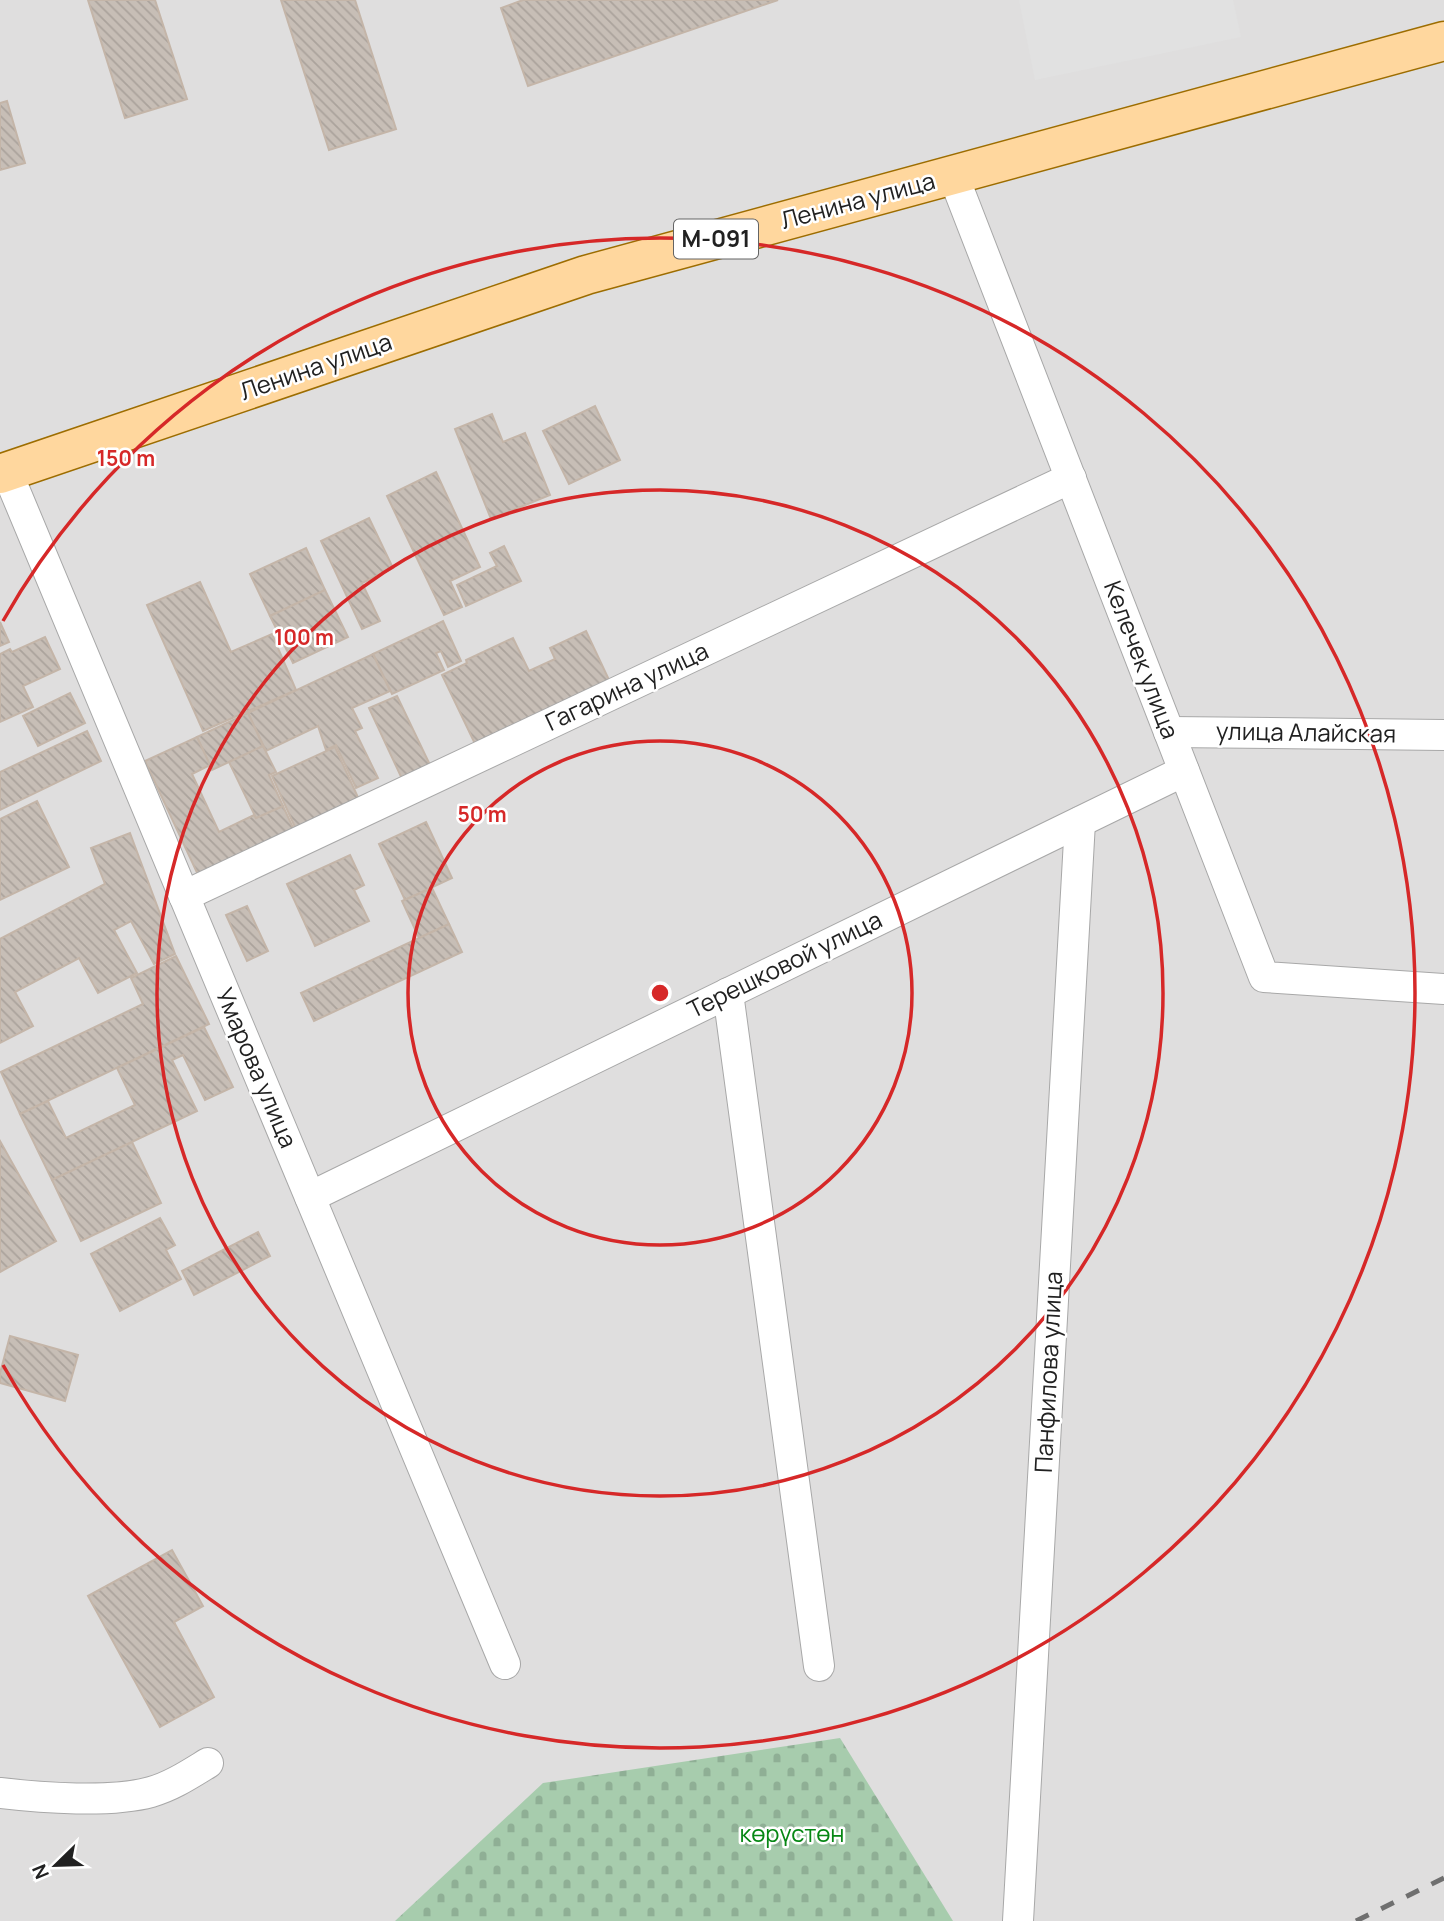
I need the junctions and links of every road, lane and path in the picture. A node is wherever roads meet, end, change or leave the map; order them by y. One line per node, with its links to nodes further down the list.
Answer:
1 (1444, 41): 2 (main road, Ленина улица / М-091)
2 (953, 175): 3 (main road, Ленина улица / М-091); 4 (street, Келечек улица)
3 (4, 473): 9 (street, Умарова улица)
4 (1071, 478): 5 (street, Келечек улица); 9 (street, Гагарина улица)
5 (1169, 732): 6 (street, улица Алайская); 7 (street, Келечек улица)
6 (1444, 735)
7 (1184, 771): 8 (street, Терешковой улица); 10 (street, Келечек улица)
8 (1080, 822): 11 (street, Терешковой улица); 17 (street, Панфилова улица)
9 (184, 896): 12 (street, Умарова улица)
10 (1444, 989)
11 (728, 993): 12 (street, Терешковой улица); 14 (street)
12 (310, 1197): 13 (street, Умарова улица)
13 (506, 1664)
14 (818, 1666)
15 (208, 1763): 16 (street)
16 (0, 1793)
17 (1018, 1921)

